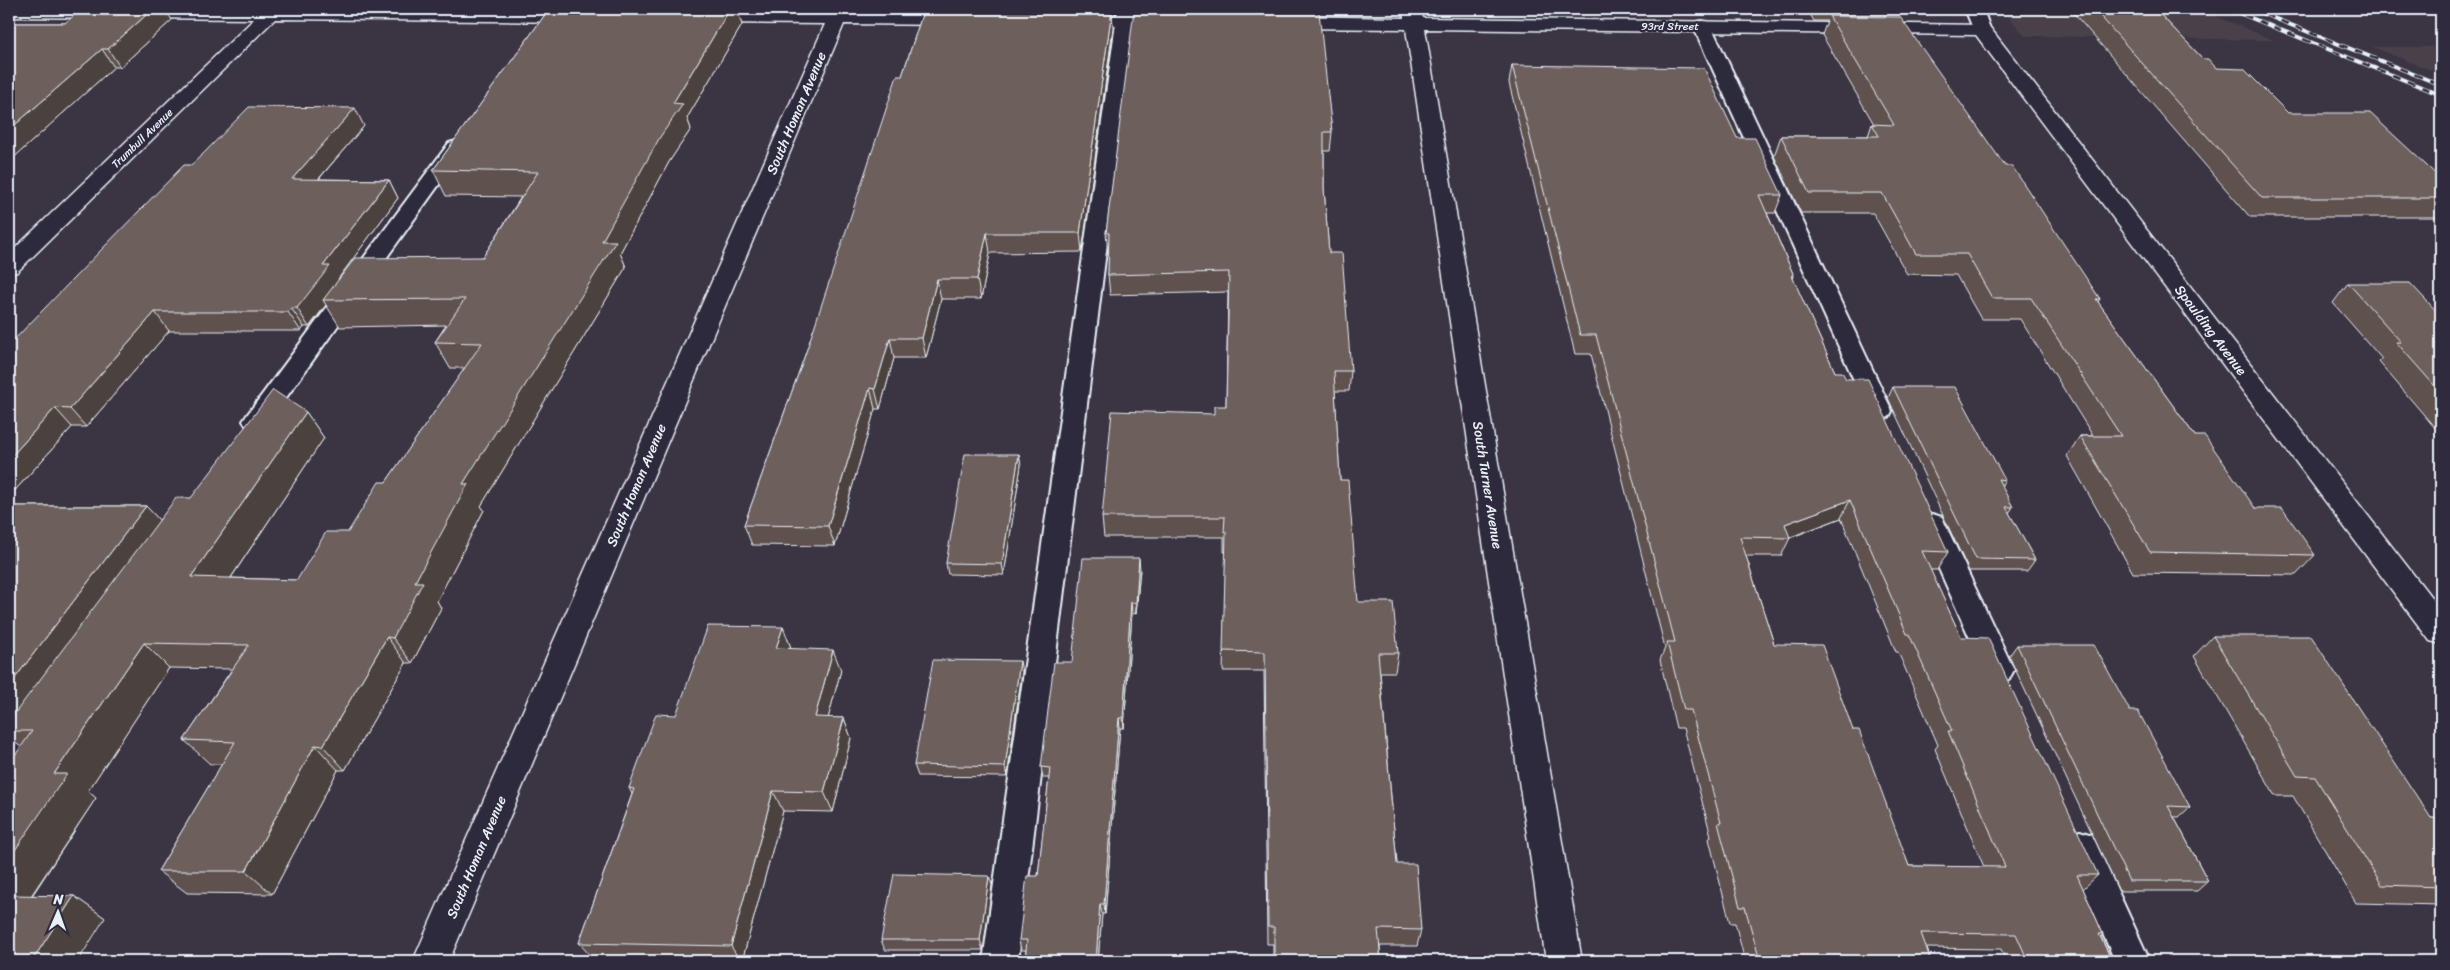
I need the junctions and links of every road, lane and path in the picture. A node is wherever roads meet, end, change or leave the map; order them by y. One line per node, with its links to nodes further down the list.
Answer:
1 (9, 11): 2 (street)
2 (272, 11): 3 (street); 17 (street, Trumbull Avenue)
3 (554, 12): 6 (street); 15 (lane)
4 (839, 14): 8 (street); 10 (street); 26 (street, South Homan Avenue)
5 (1126, 15): 11 (street); 12 (street); 27 (lane)
6 (601, 16)
7 (1413, 16): 13 (street, 93rd Street); 14 (street, 93rd Street); 28 (street, South Turner Avenue)
8 (689, 17)
9 (1978, 19): 14 (street, 93rd Street); 21 (street, Spaulding Avenue)
10 (976, 20)
11 (1056, 20)
12 (1185, 22)
13 (1265, 22)
14 (1702, 26): 18 (lane)
15 (534, 40)
16 (469, 129): 19 (lane)
17 (9, 267)
18 (1890, 435)
19 (245, 436)
20 (1920, 498): 22 (lane)
21 (2441, 632)
22 (2008, 689)
23 (50, 702): 24 (lane)
24 (9, 758)
25 (2070, 825): 29 (lane)
26 (432, 961)
27 (1000, 961)
28 (1564, 961)
29 (2133, 961)

